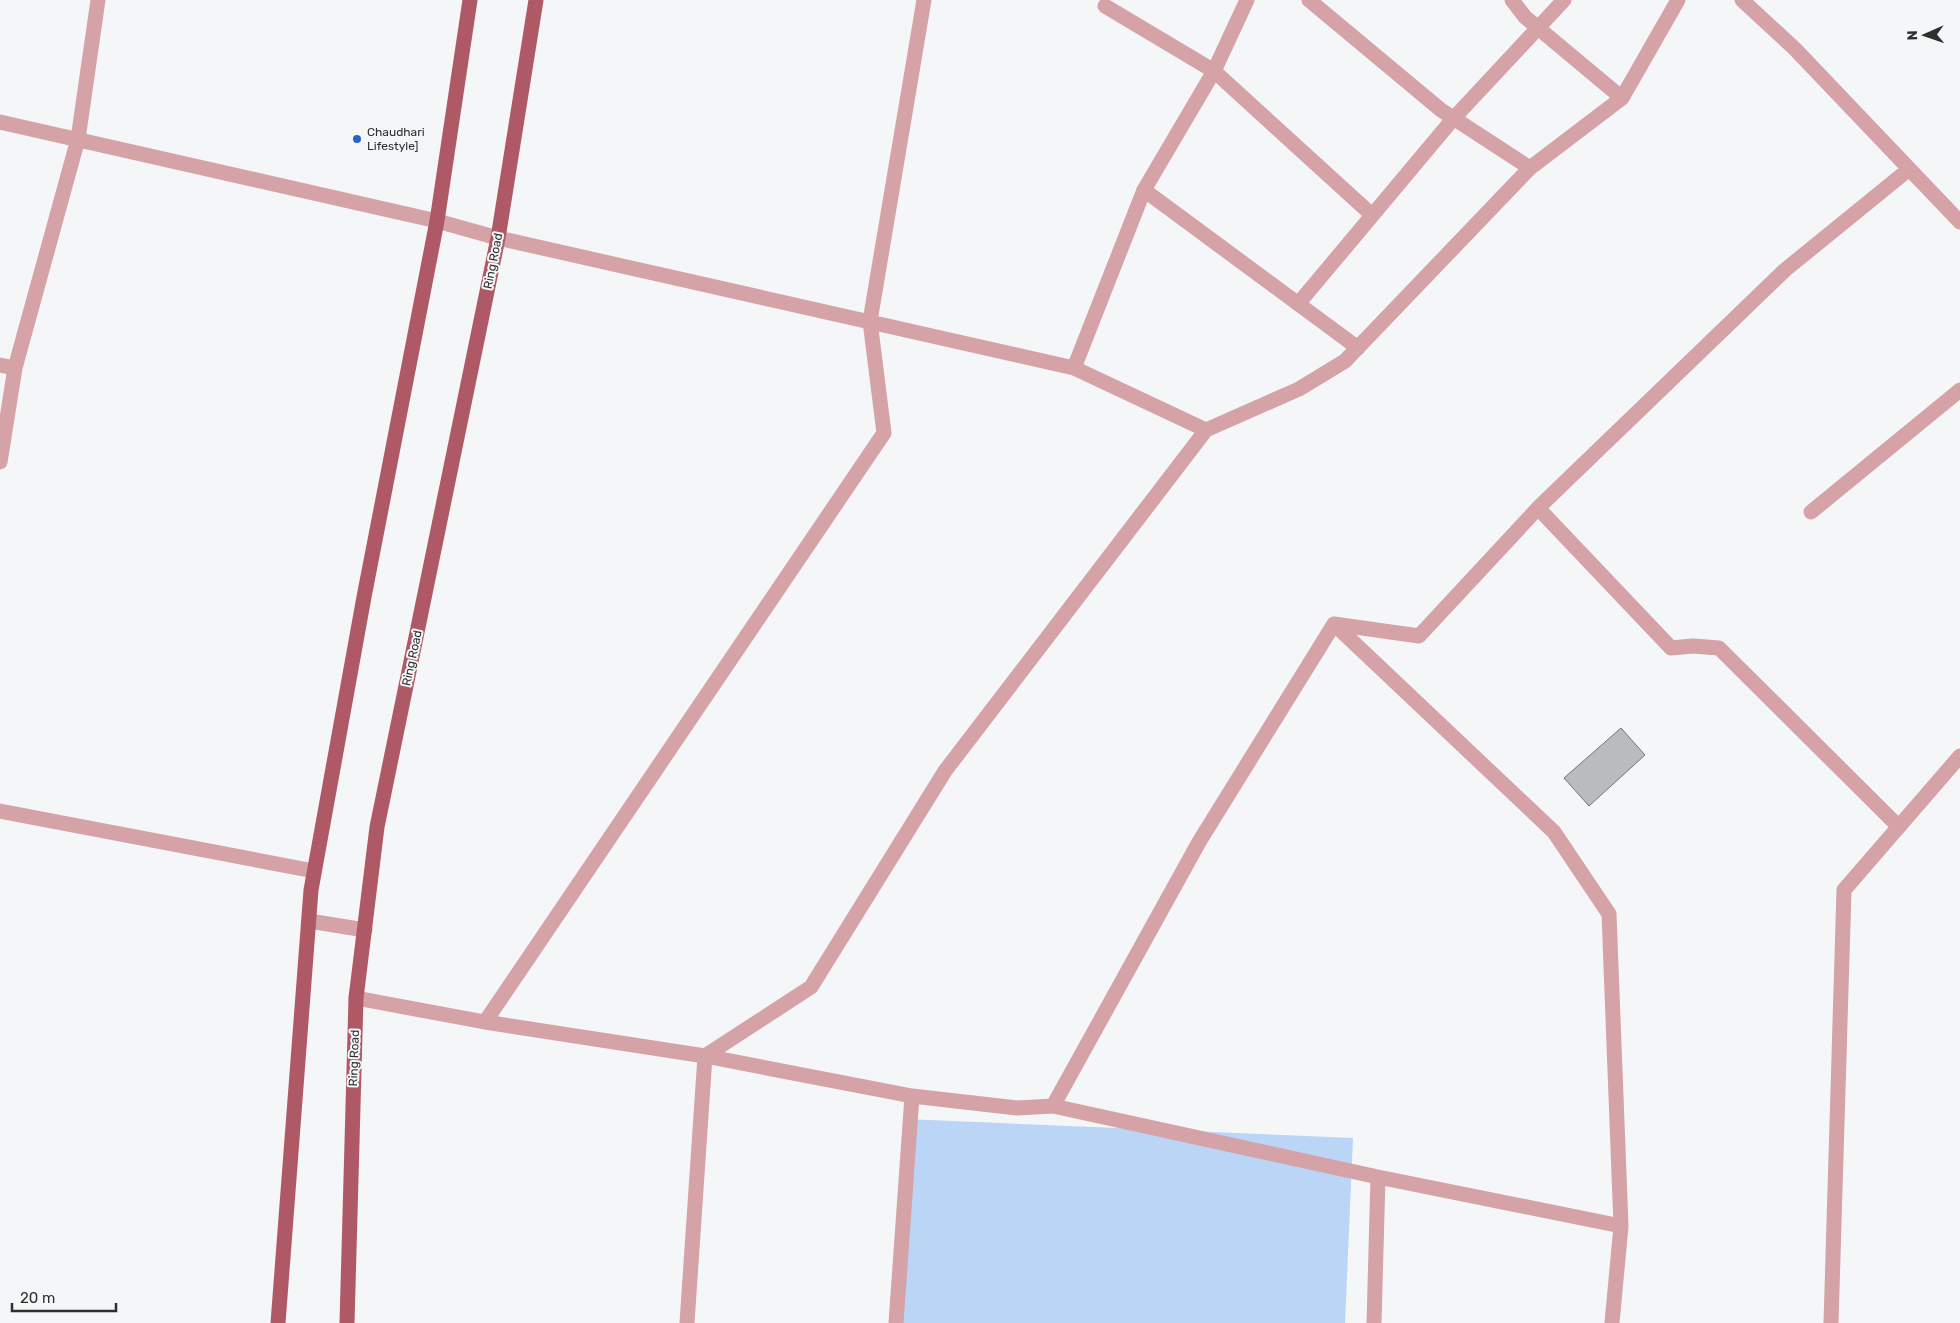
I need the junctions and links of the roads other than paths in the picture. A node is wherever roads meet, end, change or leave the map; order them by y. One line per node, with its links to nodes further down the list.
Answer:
1 (98, 0): 17 (street)
2 (470, 0): 22 (main road)
3 (536, 0): 24 (main road, Ring Road)
4 (924, 0): 26 (street)
5 (1247, 0): 13 (street)
6 (1309, 0): 15 (street)
7 (1512, 0): 12 (street)
8 (1564, 0): 12 (street)
9 (1678, 0): 14 (street)
10 (1742, 0): 19 (street)
11 (1105, 6): 13 (street)
12 (1538, 28): 14 (street); 15 (street)
13 (1214, 71): 20 (street); 21 (street)
14 (1622, 98): 18 (street)
15 (1453, 119): 18 (street); 21 (street)
16 (0, 122): 17 (street)
17 (78, 139): 22 (street); 29 (street)
18 (1530, 168): 27 (street)
19 (1908, 170): 23 (street); 34 (street)
20 (1144, 190): 25 (street); 30 (street)
21 (1372, 215): 25 (street)
22 (437, 221): 24 (street); 40 (main road)
23 (1960, 222)
24 (498, 238): 26 (street); 42 (main road, Ring Road)
25 (1298, 304): 27 (street)
26 (870, 321): 30 (street); 44 (street)
27 (1358, 348): 32 (street)
28 (0, 365): 29 (street)
29 (15, 368): 33 (street)
30 (1074, 368): 32 (street)
31 (1960, 390): 35 (street)
32 (1206, 430): 45 (street)
33 (0, 462)
34 (1538, 508): 36 (street); 39 (street)
35 (1811, 512)
36 (1334, 624): 47 (street); 49 (street)
37 (1960, 756): 39 (street)
38 (0, 811): 40 (street)
39 (1899, 827): 56 (street)
40 (314, 871): 41 (main road)
41 (308, 920): 42 (street); 50 (main road)
42 (365, 930): 43 (main road, Ring Road)
43 (356, 998): 44 (street); 51 (main road, Ring Road)
44 (486, 1022): 45 (street)
45 (706, 1056): 46 (street); 52 (street)
46 (912, 1096): 47 (street); 53 (street)
47 (1054, 1106): 48 (street)
48 (1378, 1177): 49 (street); 54 (street)
49 (1621, 1226): 55 (street)
50 (278, 1323)
51 (347, 1323)
52 (687, 1323)
53 (896, 1323)
54 (1374, 1323)
55 (1612, 1323)
56 (1831, 1323)

